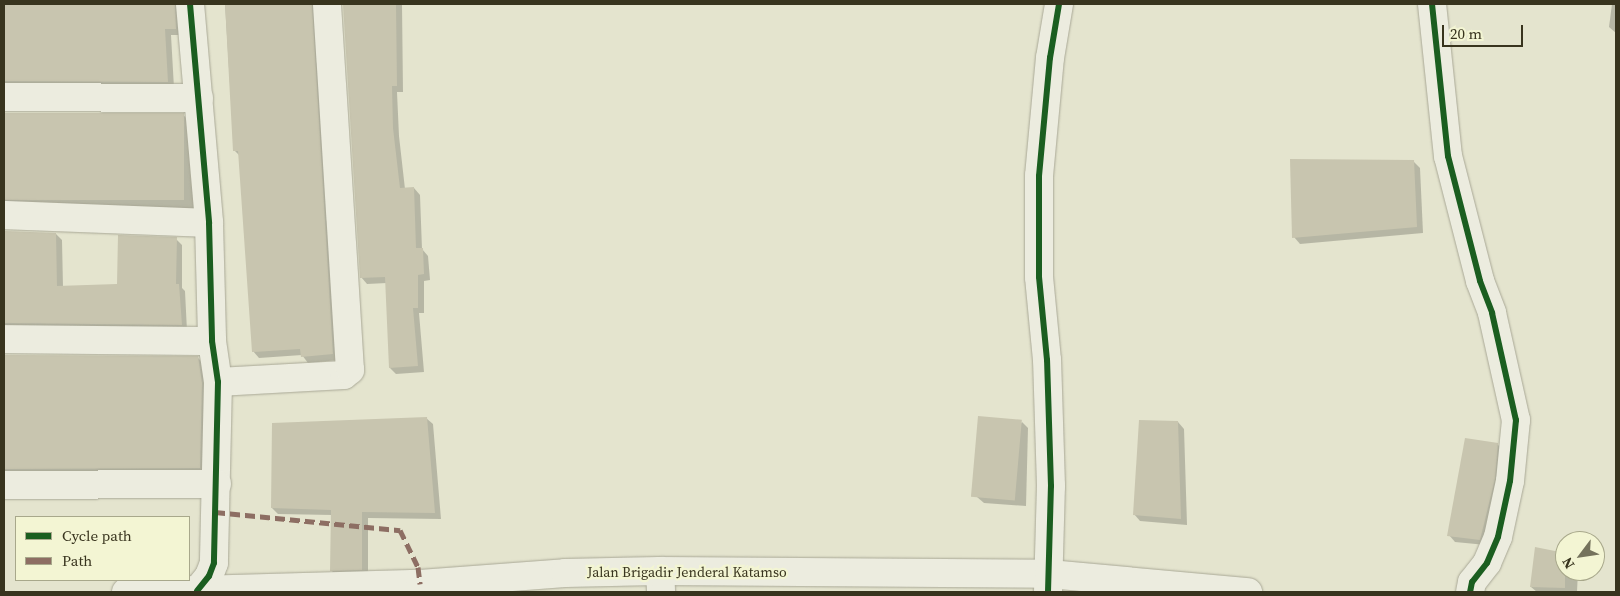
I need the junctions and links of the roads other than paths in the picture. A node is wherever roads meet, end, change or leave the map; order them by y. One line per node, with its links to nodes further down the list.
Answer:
1 (190, 4): 6 (street)
2 (327, 4): 11 (street)
3 (1060, 4): 16 (street)
4 (1432, 4): 20 (street)
5 (4, 97): 6 (street)
6 (199, 98): 8 (street)
7 (4, 215): 8 (street)
8 (209, 223): 10 (street)
9 (4, 339): 10 (street)
10 (212, 341): 11 (street)
11 (218, 382): 12 (street)
12 (217, 484): 13 (street); 17 (street)
13 (4, 485)
14 (661, 582): 15 (street, Jalan Brigadir Jenderal Katamso); 17 (street, Jalan Brigadir Jenderal Katamso)
15 (740, 582): 16 (street, Jalan Brigadir Jenderal Katamso)
16 (1049, 583): 19 (street, Jalan Brigadir Jenderal Katamso)
17 (197, 591): 18 (street, Jalan Brigadir Jenderal Katamso)
18 (126, 592)
19 (1248, 592)
20 (1470, 592)

